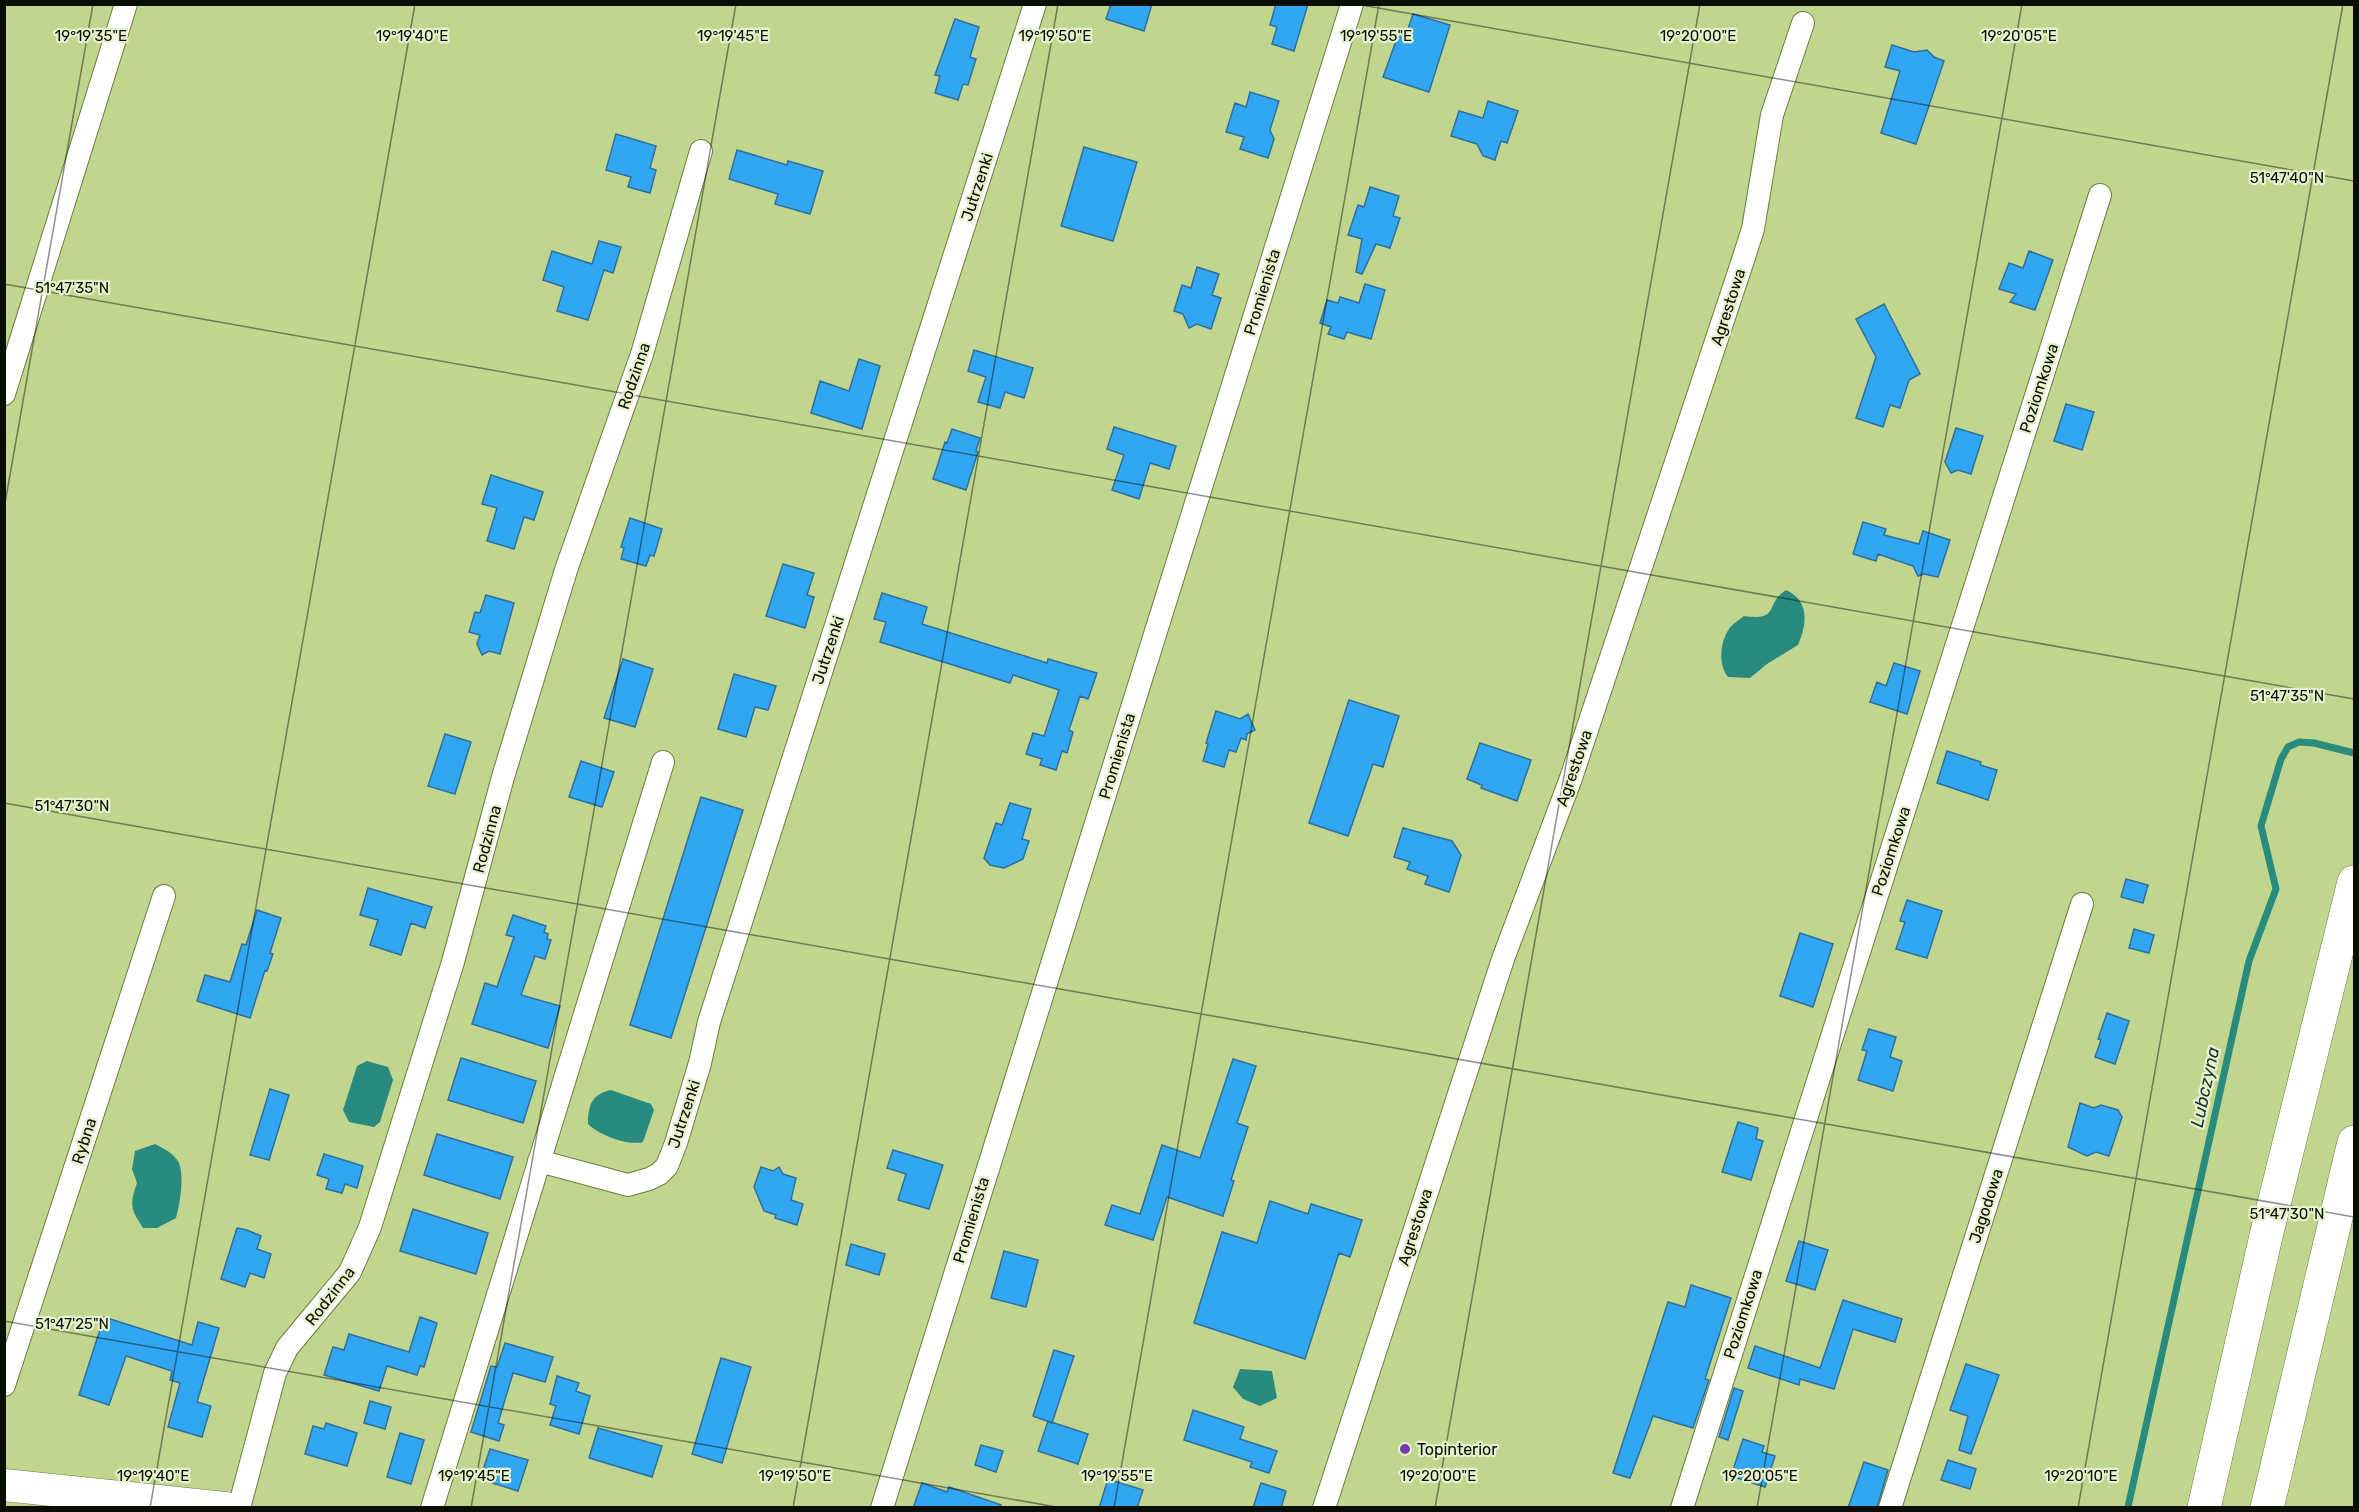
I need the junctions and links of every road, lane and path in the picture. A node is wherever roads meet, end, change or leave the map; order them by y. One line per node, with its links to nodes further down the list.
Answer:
1 (126, 4): 7 (street)
2 (1035, 4): 13 (street, Jutrzenki)
3 (1352, 4): 19 (street, Promienista)
4 (1803, 23): 20 (street, Agrestowa)
5 (701, 151): 17 (street, Rodzinna)
6 (2100, 195): 21 (street, Poziomkowa)
7 (4, 394)
8 (663, 762): 13 (street)
9 (2355, 882): 23 (highway)
10 (164, 896): 14 (street, Rybna)
11 (2082, 904): 22 (street, Jagodowa)
12 (2355, 1142): 24 (highway)
13 (539, 1161): 18 (street)
14 (4, 1385)
15 (4, 1485): 16 (street)
16 (225, 1508)
17 (239, 1508)
18 (432, 1508)
19 (882, 1508)
20 (1324, 1508)
21 (1682, 1508)
22 (1890, 1508)
23 (2204, 1508)
24 (2267, 1508)

